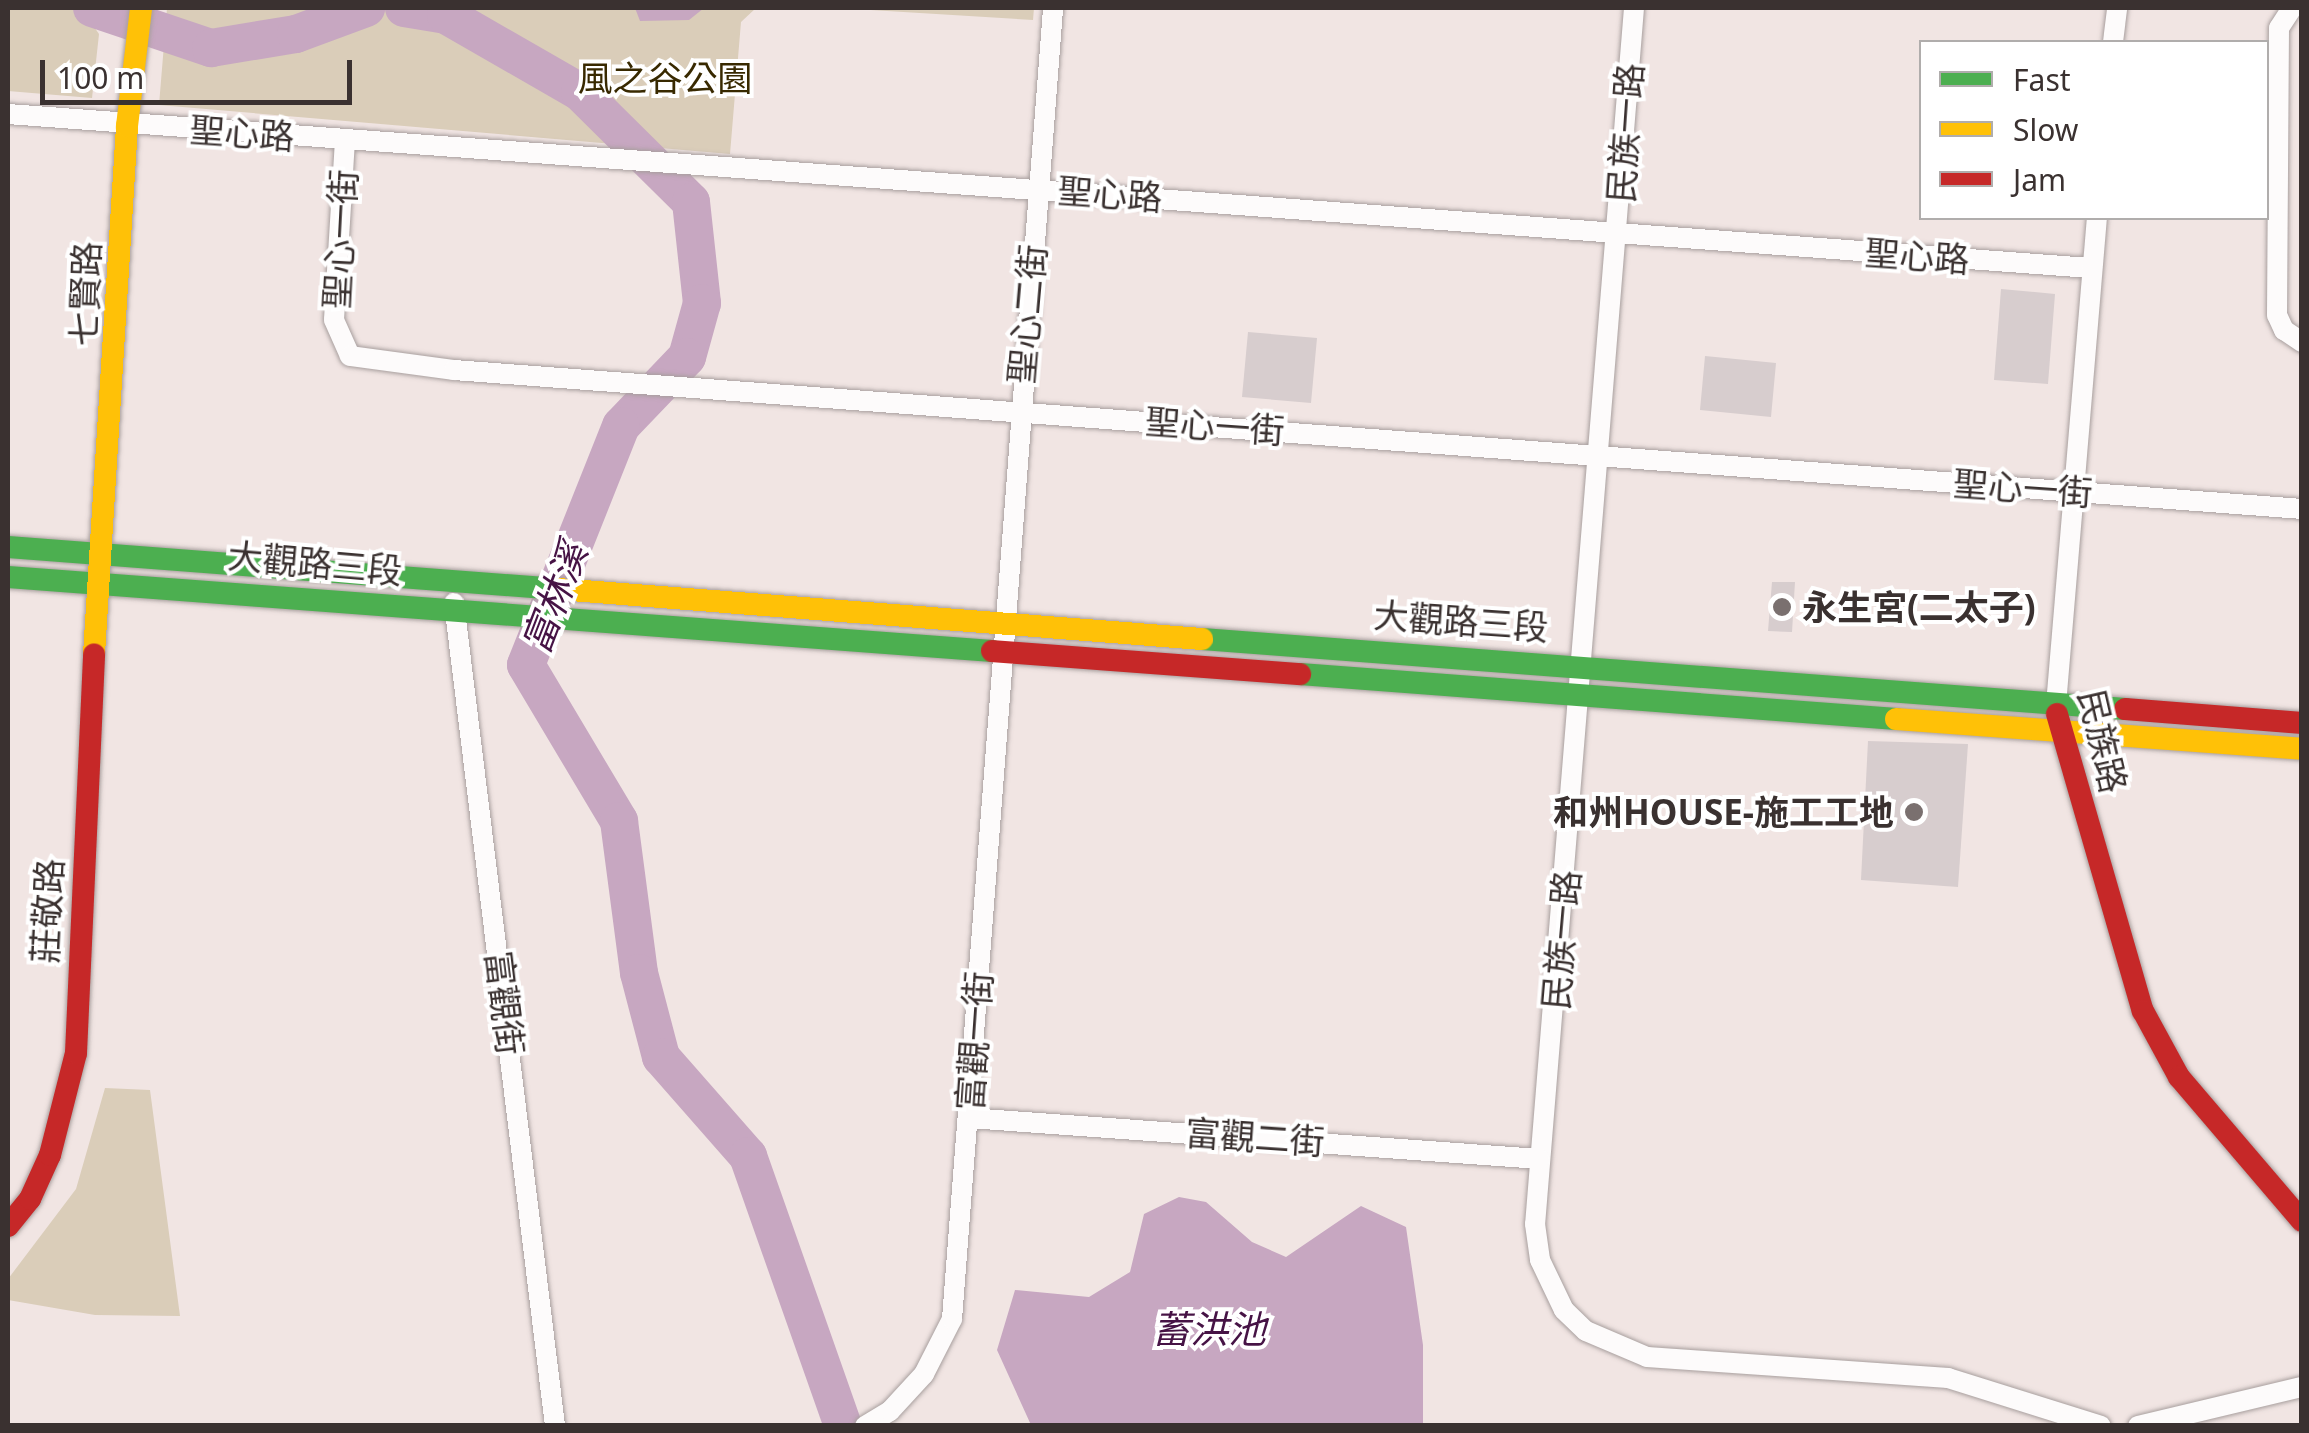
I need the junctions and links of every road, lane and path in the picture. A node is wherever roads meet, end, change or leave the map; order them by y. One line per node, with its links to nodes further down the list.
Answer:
1 (141, 8): 8 (main road, 七賢路)
2 (1053, 8): 10 (street, 聖心二街)
3 (1634, 8): 12 (street, 民族一路)
4 (2117, 8): 6 (street)
5 (2292, 8): 14 (street)
6 (2114, 40)
7 (8, 114): 8 (street, 聖心路)
8 (127, 126): 9 (street, 聖心路); 20 (main road, 七賢路)
9 (345, 140): 10 (street, 聖心路); 15 (street, 聖心一街)
10 (1039, 189): 12 (street, 聖心路); 15 (street, 聖心二街)
11 (2097, 220): 13 (street, 民族路)
12 (1619, 235): 13 (street, 聖心路); 16 (street, 民族一路)
13 (2092, 268): 17 (street, 民族路)
14 (2302, 342)
15 (1018, 410): 16 (street, 聖心一街); 25 (street, 聖心二街)
16 (1601, 455): 17 (street, 聖心一街); 27 (street, 民族一路)
17 (2070, 492): 18 (street, 聖心一街); 29 (street, 民族路)
18 (2302, 509)
19 (8, 547): 20 (main road, 大觀路三段)
20 (105, 552): 22 (main road, 大觀路三段); 23 (main road, 七賢路)
21 (8, 577): 23 (main road, 大觀路三段)
22 (454, 581): 24 (street, 富觀街); 25 (main road, 大觀路三段)
23 (97, 584): 24 (main road, 大觀路三段); 36 (main road, 莊敬路)
24 (454, 610): 26 (main road, 大觀路三段); 38 (street, 富觀街)
25 (1001, 621): 26 (street, 富觀一街); 27 (main road, 大觀路三段)
26 (1001, 649): 28 (main road, 大觀路三段); 33 (street, 富觀一街)
27 (1582, 665): 28 (street, 民族一路); 29 (main road, 大觀路三段)
28 (1580, 700): 31 (main road, 大觀路三段); 34 (street, 民族一路)
29 (2056, 705): 30 (main road, 大觀路三段); 31 (main road, 民族路)
30 (2302, 723)
31 (2060, 730): 32 (main road, 大觀路三段); 35 (main road, 民族路)
32 (2302, 749)
33 (969, 1118): 34 (street, 富觀二街); 39 (street, 富觀一街)
34 (1540, 1158): 40 (street, 民族一路)
35 (2302, 1220)
36 (8, 1226)
37 (2302, 1387): 41 (street)
38 (555, 1426)
39 (864, 1426)
40 (2101, 1426)
41 (2138, 1426)

